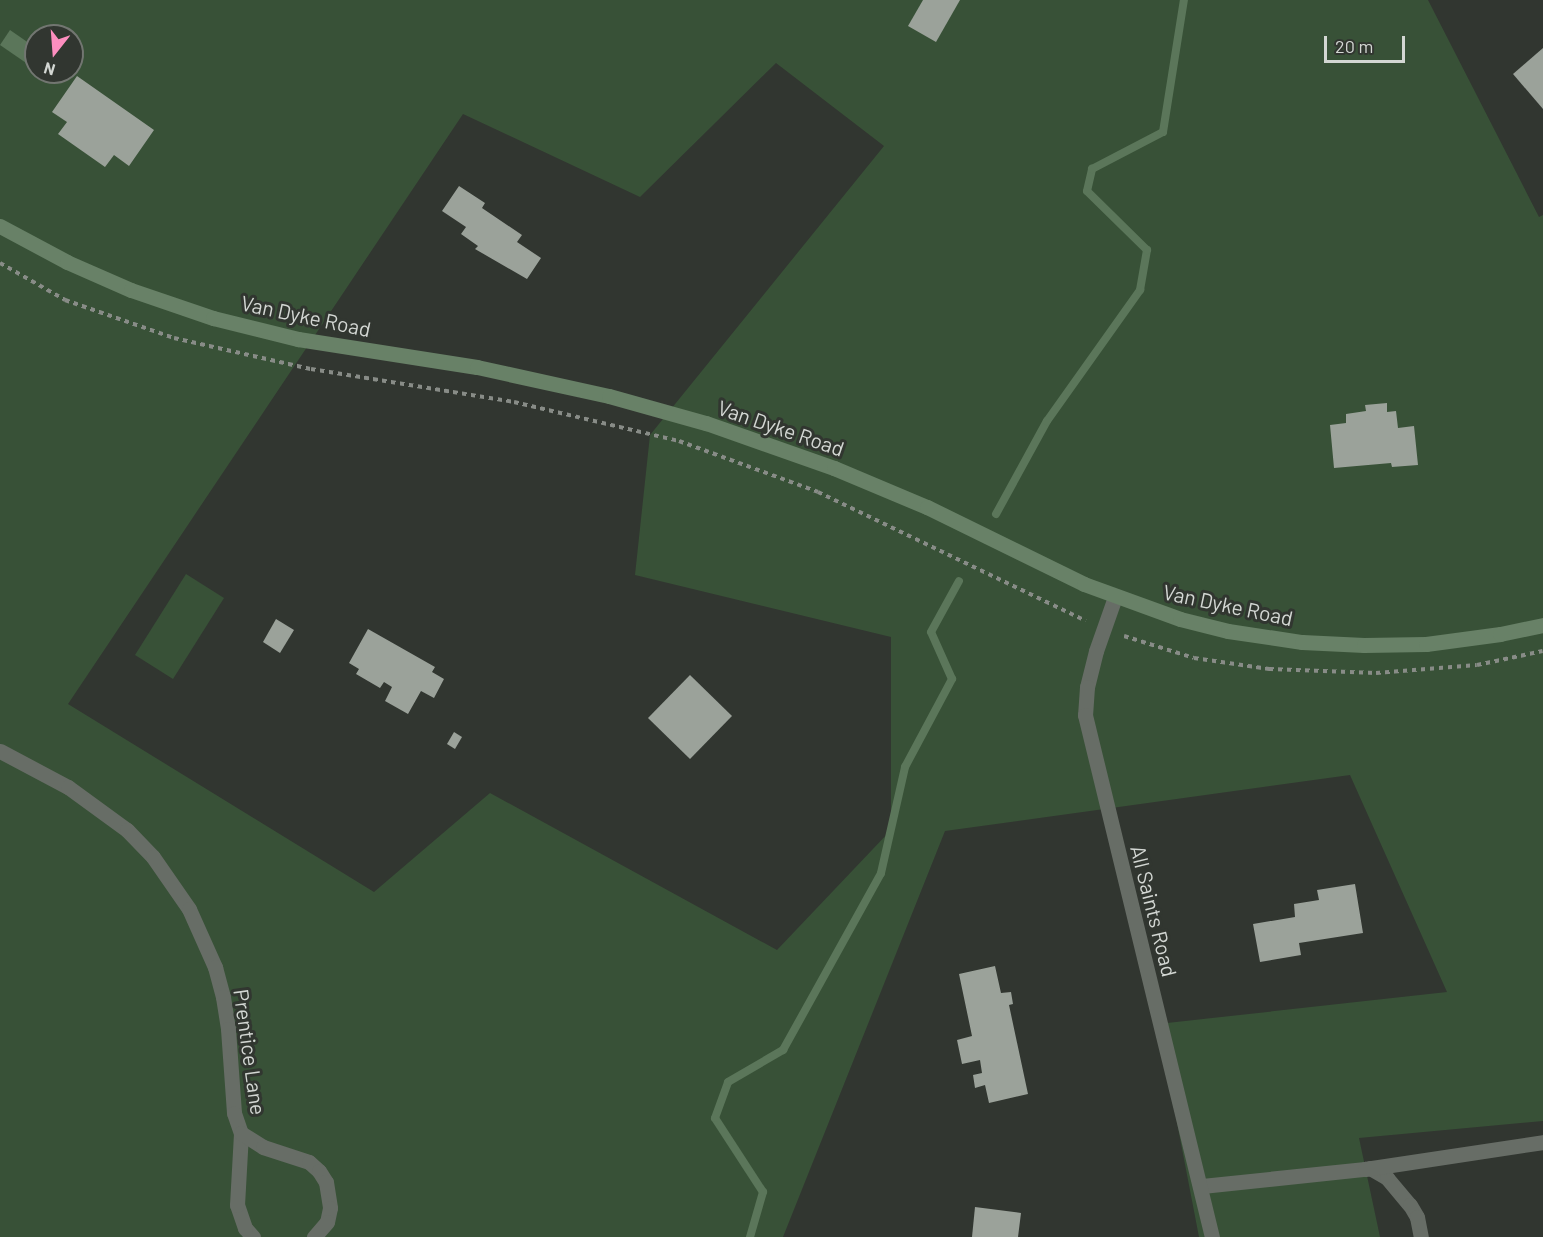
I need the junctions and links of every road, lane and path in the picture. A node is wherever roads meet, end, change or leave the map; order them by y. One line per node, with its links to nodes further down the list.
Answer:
1 (0, 226): 3 (street, Van Dyke Road)
2 (0, 263): 4 (path)
3 (1115, 597): 5 (street, Van Dyke Road); 10 (street, All Saints Road)
4 (1066, 613)
5 (1543, 625)
6 (0, 751): 7 (street, Prentice Lane)
7 (241, 1133): 11 (street, Prentice Lane); 12 (street, Prentice Lane)
8 (1543, 1142): 9 (street)
9 (1370, 1168): 10 (street); 14 (street)
10 (1202, 1186): 13 (street, All Saints Road)
11 (253, 1237)
12 (314, 1237)
13 (1212, 1237)
14 (1421, 1237)

